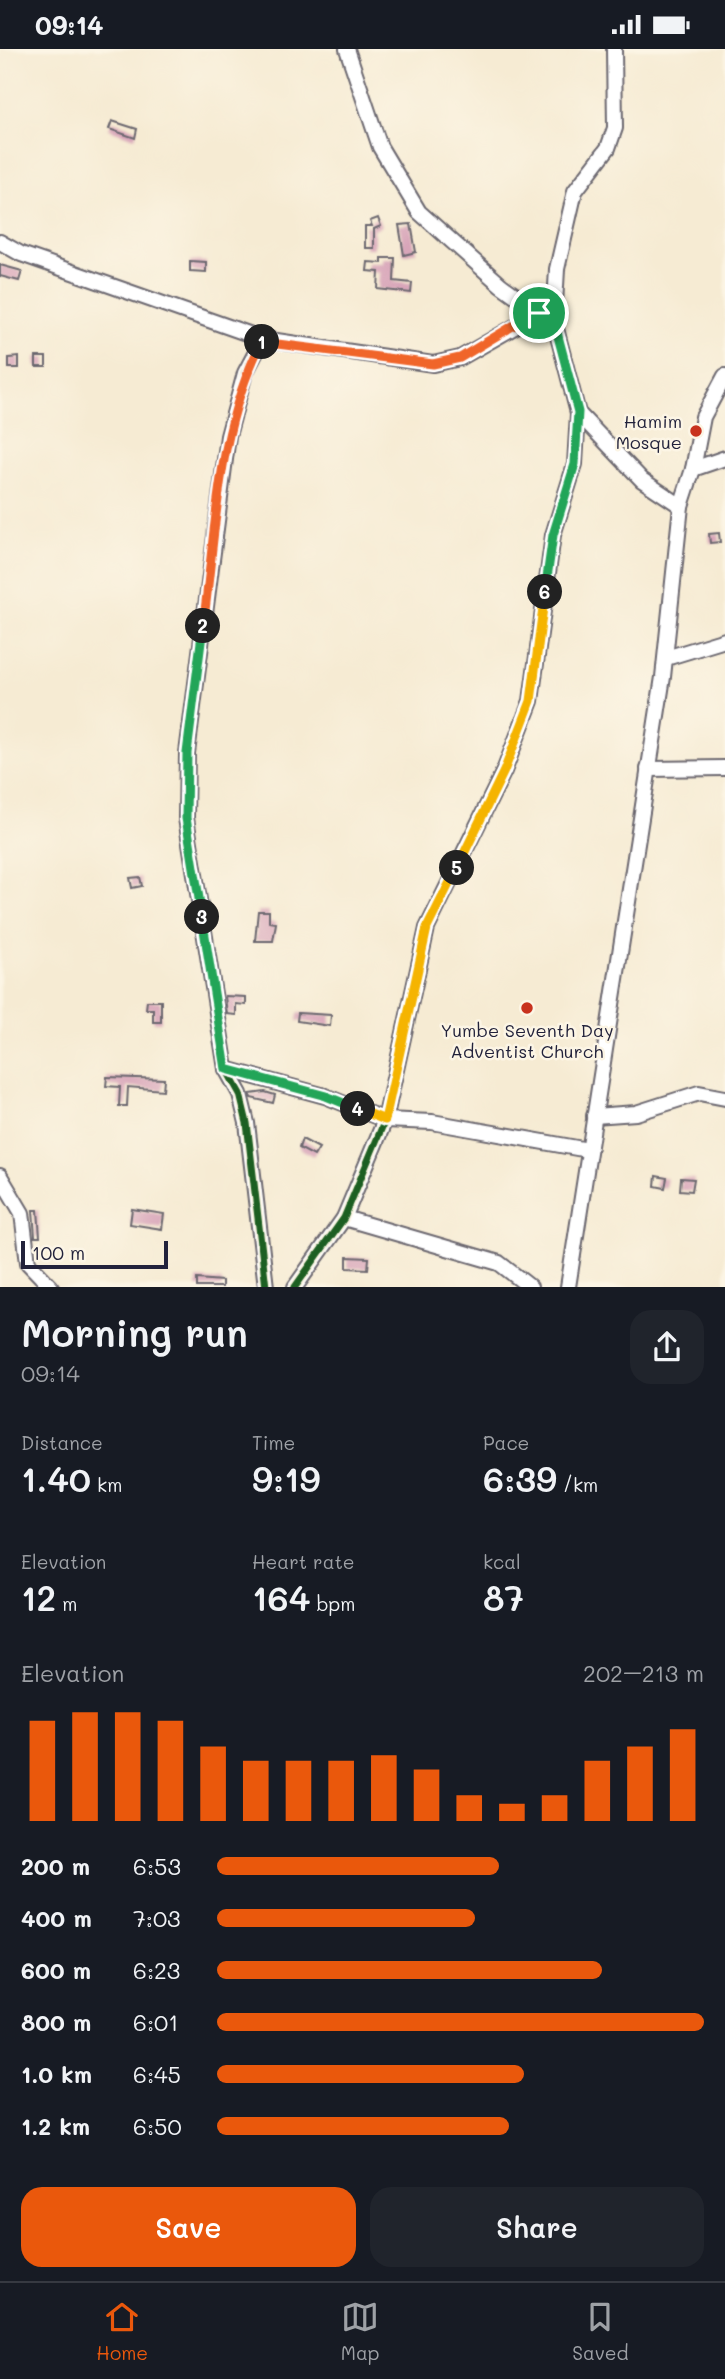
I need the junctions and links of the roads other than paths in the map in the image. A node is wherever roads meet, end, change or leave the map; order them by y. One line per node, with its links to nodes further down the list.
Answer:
1 (347, 49): 4 (street)
2 (614, 49): 5 (street)
3 (0, 242): 6 (street)
4 (539, 313): 5 (street); 6 (street)
5 (554, 321): 8 (street)
6 (263, 339): 16 (street)
7 (725, 376): 10 (street)
8 (578, 412): 11 (street); 19 (street)
9 (725, 458): 10 (street)
10 (693, 469): 11 (street)
11 (681, 506): 13 (street)
12 (725, 640): 13 (street)
13 (666, 658): 15 (street)
14 (725, 768): 15 (street)
15 (648, 769): 18 (street)
16 (226, 1069): 19 (street); 24 (street)
17 (725, 1098): 18 (street)
18 (594, 1116): 20 (street)
19 (385, 1120): 20 (street); 22 (street)
20 (588, 1150): 27 (street)
21 (0, 1176): 23 (street)
22 (344, 1217): 25 (street); 26 (street)
23 (51, 1287)
24 (265, 1287)
25 (295, 1287)
26 (530, 1287)
27 (568, 1287)

